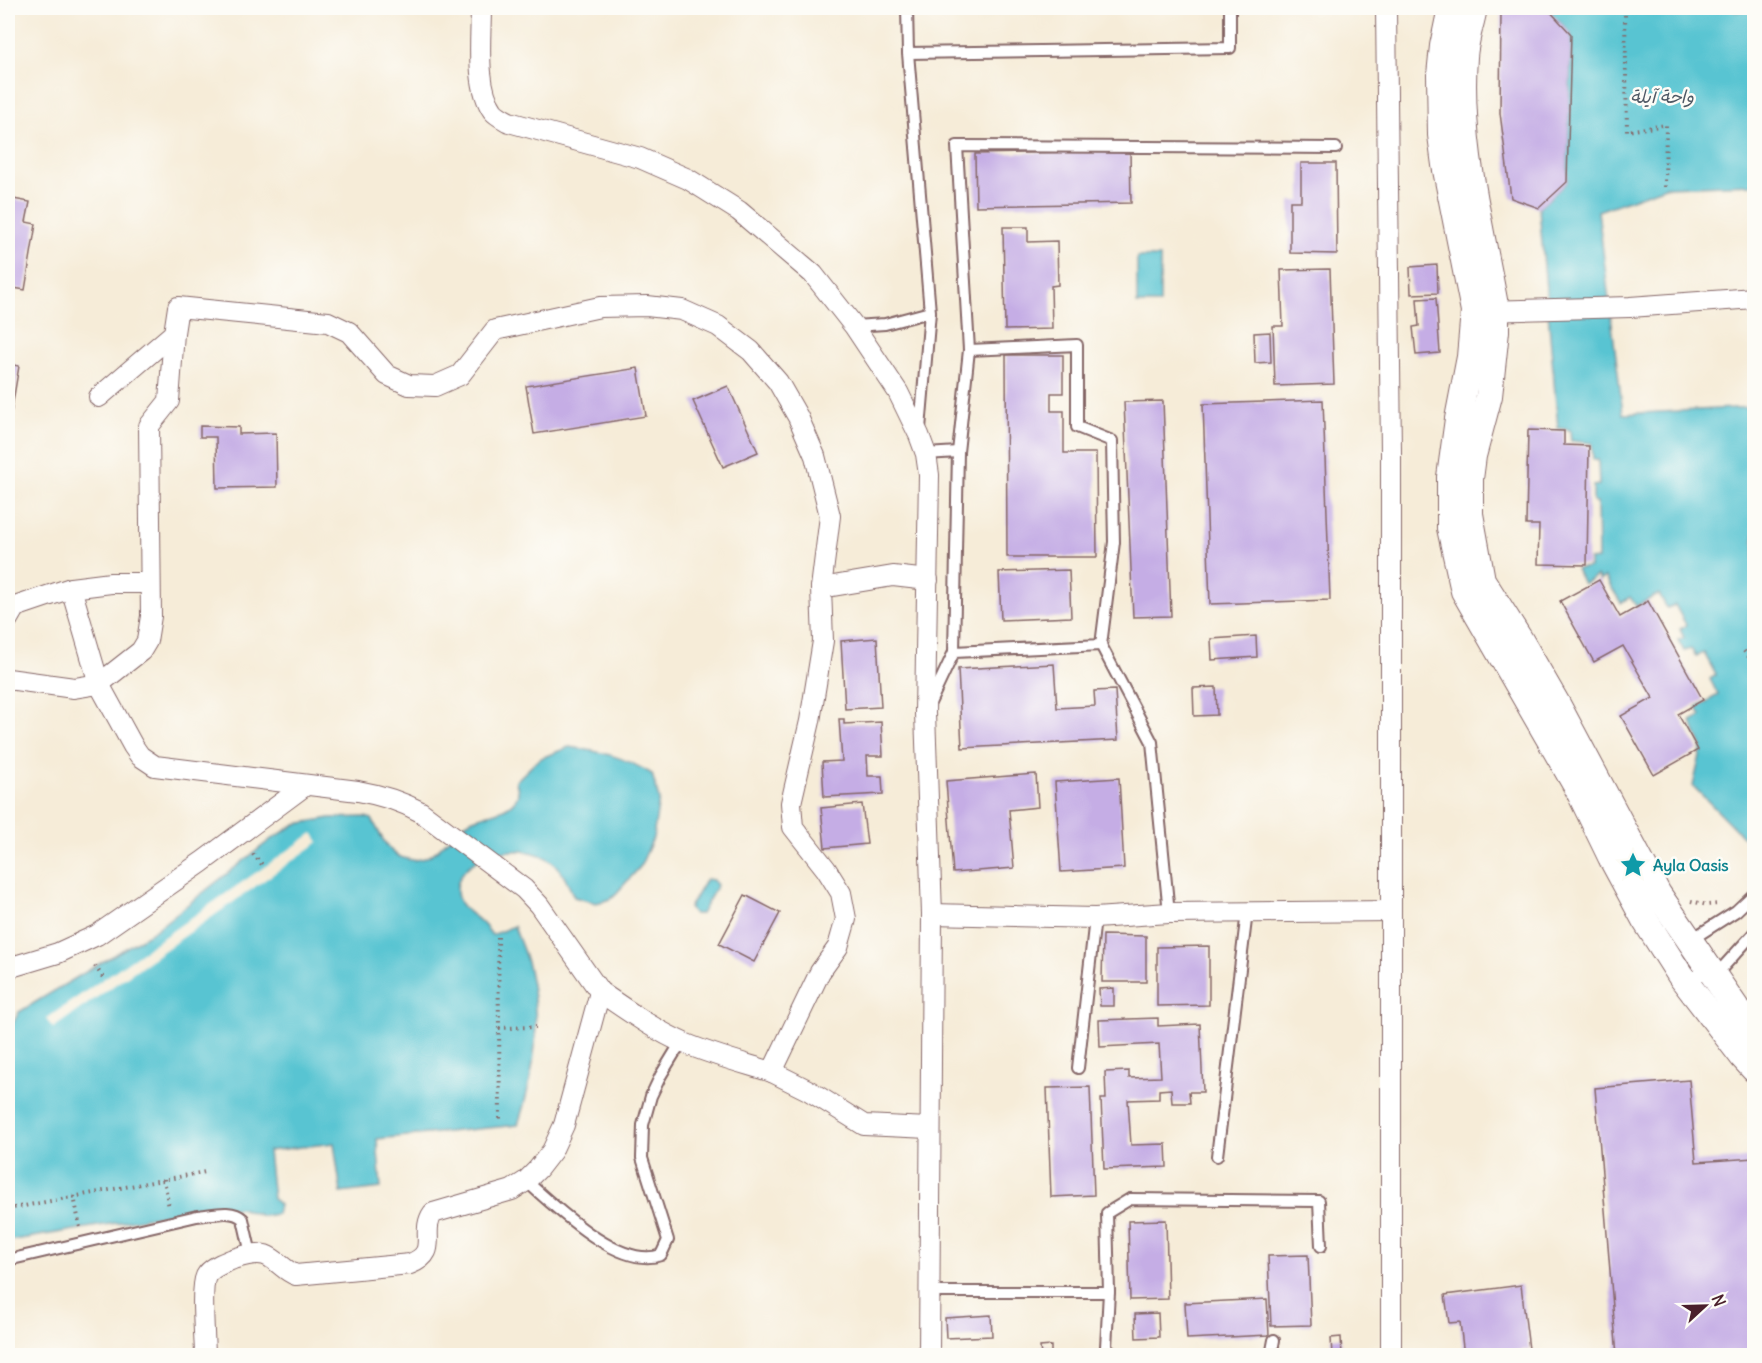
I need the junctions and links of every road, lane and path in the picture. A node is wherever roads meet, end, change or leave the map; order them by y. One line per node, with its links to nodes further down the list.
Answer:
1 (481, 8): 14 (street)
2 (907, 8): 8 (lane)
3 (1230, 8): 8 (lane)
4 (1386, 8): 40 (street)
5 (1451, 8): 12 (street)
6 (1474, 8): 12 (street)
7 (1625, 15): 10 (path)
8 (908, 53): 13 (lane)
9 (1336, 148): 16 (lane)
10 (1665, 187)
11 (1755, 298): 12 (street)
12 (1485, 311): 34 (street)
13 (930, 312): 14 (lane); 18 (lane)
14 (854, 326): 18 (street)
15 (174, 333): 17 (street); 22 (street); 24 (street)
16 (969, 350): 19 (lane); 26 (lane)
17 (99, 397)
18 (919, 435): 20 (street)
19 (958, 452): 20 (lane); 28 (lane)
20 (926, 454): 21 (street)
21 (928, 580): 24 (street); 32 (street)
22 (149, 583): 23 (street); 31 (street)
23 (71, 588): 25 (street); 31 (street)
24 (821, 588): 60 (street)
25 (8, 619)
26 (1101, 645): 28 (lane); 42 (lane)
27 (1744, 651): 29 (path)
28 (954, 652): 32 (lane)
29 (1755, 663)
30 (8, 679): 31 (street)
31 (99, 684): 33 (street)
32 (925, 713): 43 (street)
33 (306, 785): 49 (street); 53 (street)
34 (1622, 853): 47 (street); 50 (street)
35 (253, 854): 36 (path)
36 (264, 867)
37 (1755, 894): 47 (lane)
38 (1684, 898): 39 (path)
39 (1727, 901)
40 (1391, 911): 41 (street); 81 (street)
41 (1247, 912): 42 (street); 63 (lane)
42 (1169, 913): 44 (street)
43 (932, 914): 44 (street); 62 (street)
44 (1095, 918): 58 (lane)
45 (1755, 933): 51 (lane)
46 (498, 937): 55 (path)
47 (1689, 940): 50 (lane); 51 (street)
48 (94, 966): 52 (path)
49 (8, 968)
50 (1680, 975): 51 (lane); 59 (street)
51 (1715, 976): 56 (street)
52 (104, 979)
53 (600, 992): 57 (street); 66 (street)
54 (536, 1027): 55 (path)
55 (499, 1028): 61 (path)
56 (1755, 1034)
57 (681, 1042): 60 (street); 66 (lane)
58 (1078, 1068)
59 (1755, 1069)
60 (772, 1071): 62 (street)
61 (500, 1119)
62 (929, 1128): 74 (street)
63 (1216, 1156)
64 (205, 1172): 65 (path)
65 (164, 1179): 67 (path); 69 (path)
66 (526, 1181): 72 (street)
67 (74, 1196): 68 (path); 70 (path)
68 (8, 1209)
69 (170, 1214)
70 (80, 1229)
71 (1320, 1246): 75 (lane)
72 (251, 1254): 73 (lane); 77 (street)
73 (8, 1260)
74 (928, 1292): 75 (lane); 78 (street)
75 (1109, 1292): 79 (lane)
76 (1274, 1340): 80 (lane)
77 (205, 1356)
78 (929, 1356)
79 (1116, 1356)
80 (1271, 1356)
81 (1391, 1356)

